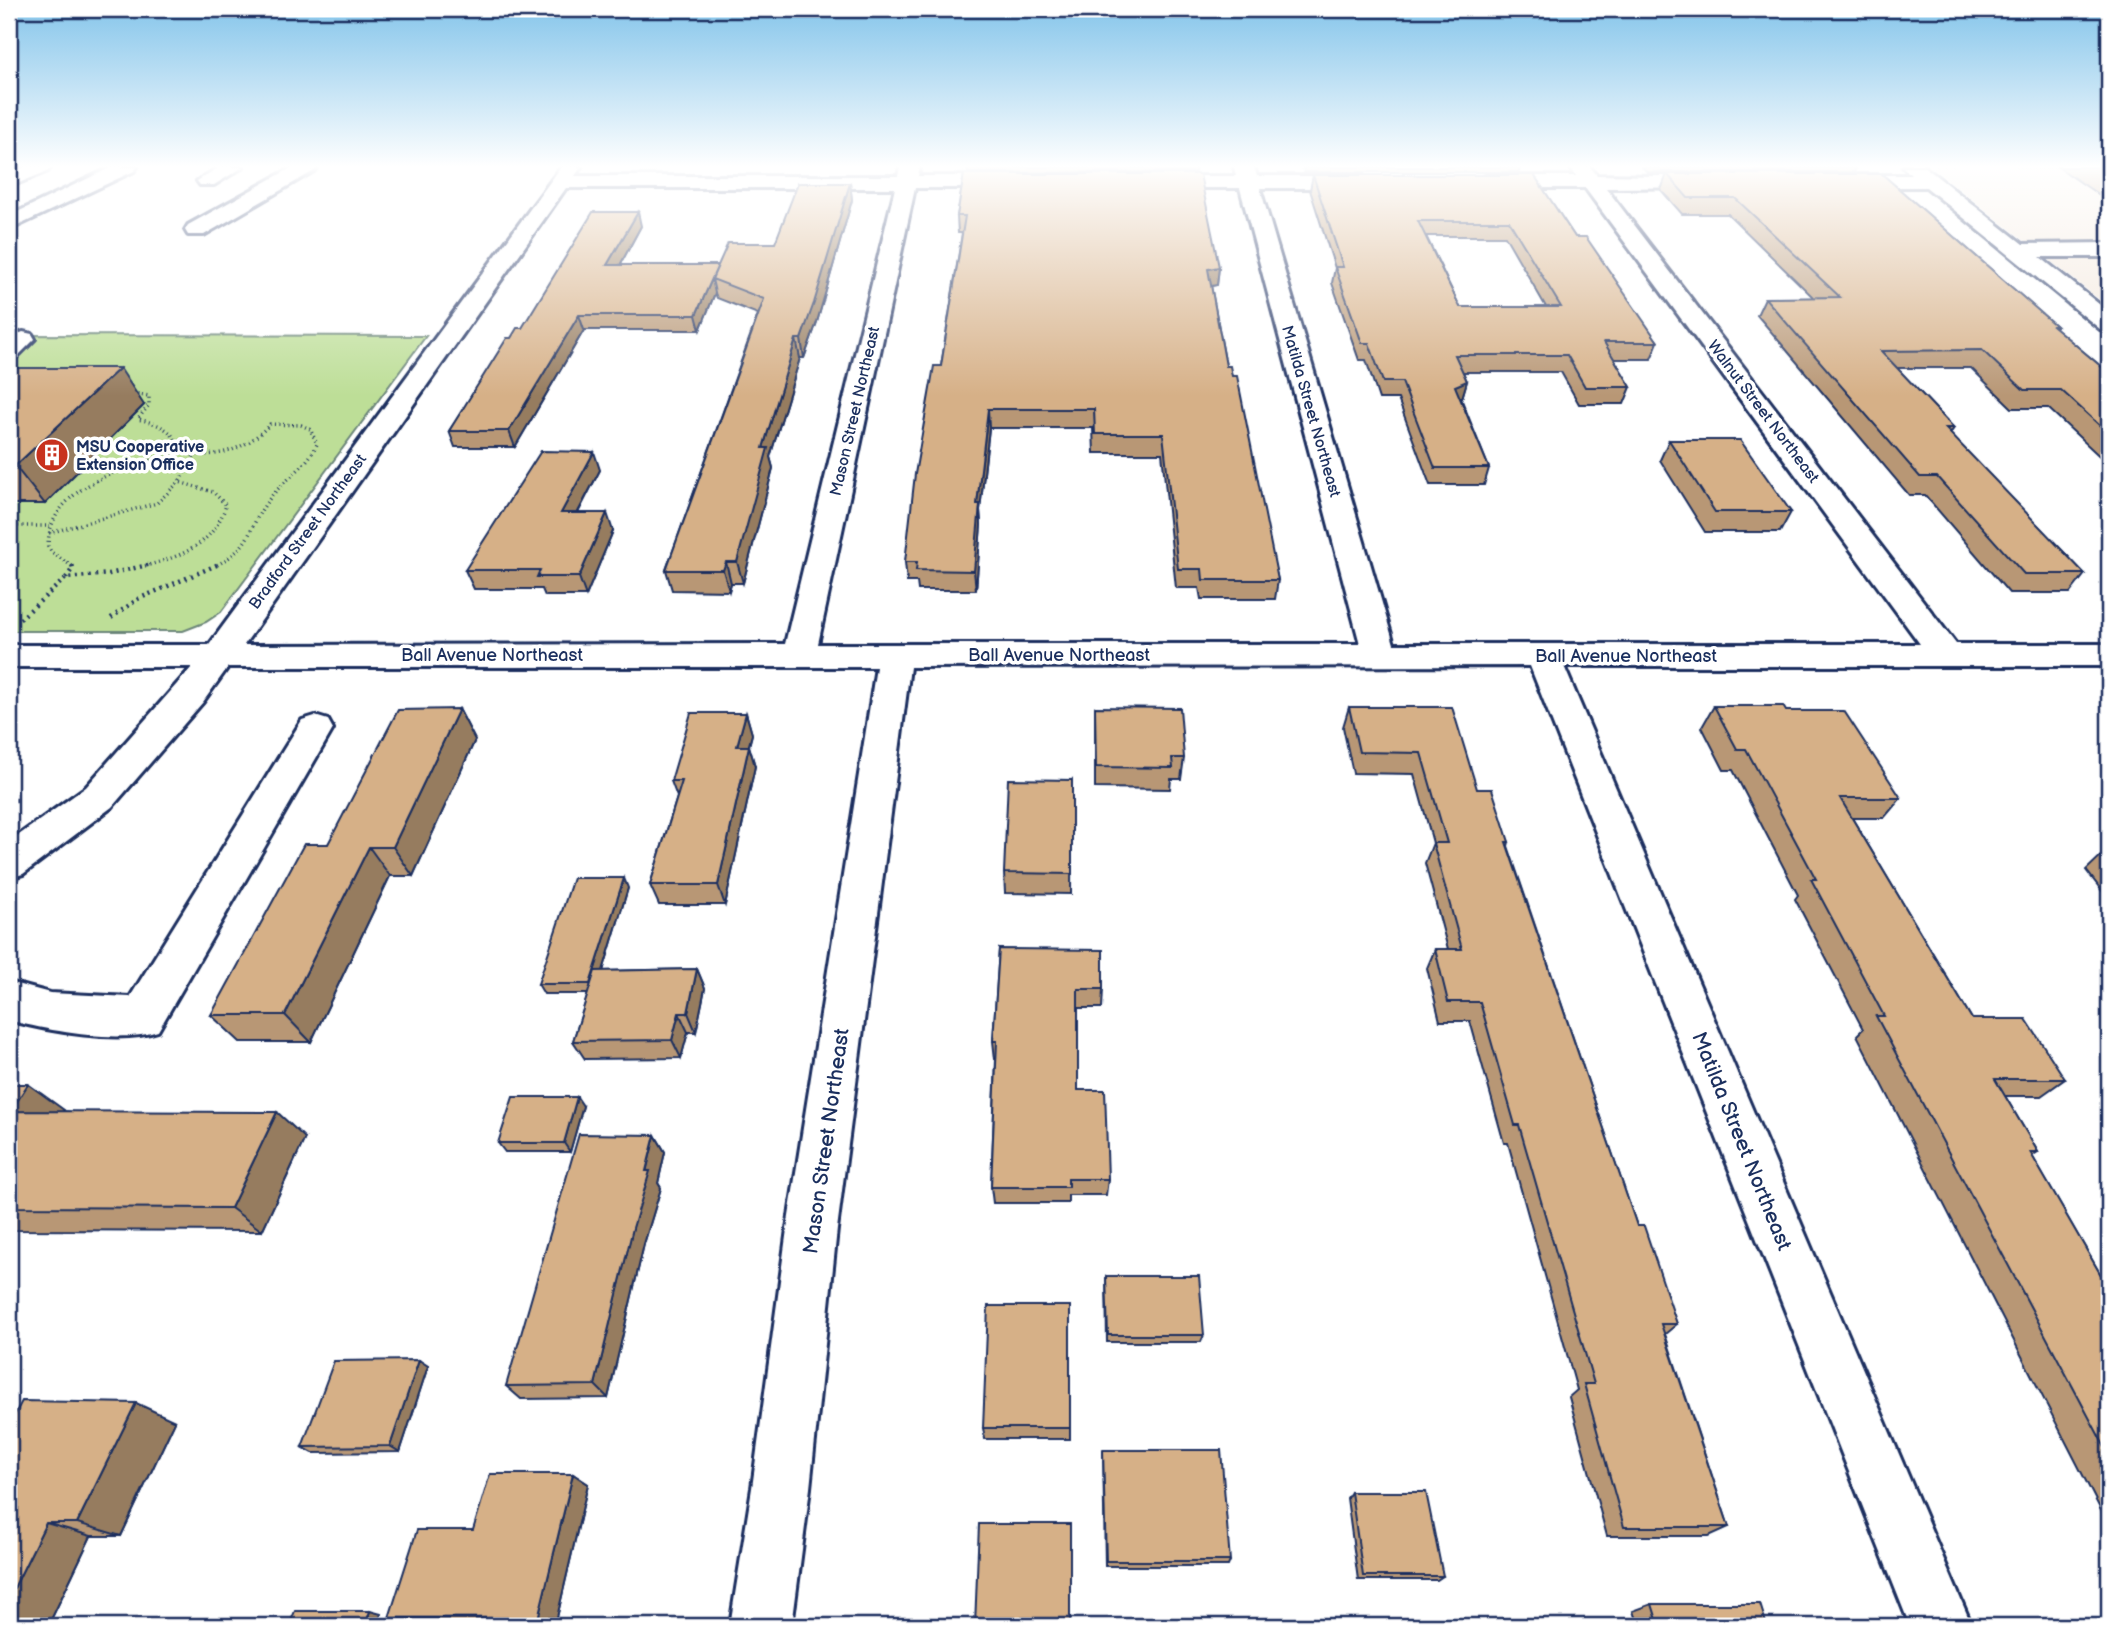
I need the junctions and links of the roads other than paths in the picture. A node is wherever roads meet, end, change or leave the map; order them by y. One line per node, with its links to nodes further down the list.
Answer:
1 (516, 243): 9 (street, Bradford Street Northeast)
2 (893, 243): 10 (street, Mason Street Northeast)
3 (1265, 243): 12 (street, Matilda Street Northeast)
4 (1638, 243): 16 (street, Walnut Street Northeast)
5 (2009, 243): 7 (street)
6 (2109, 250): 7 (street)
7 (2019, 251): 8 (street)
8 (2109, 324)
9 (218, 655): 10 (street, Ball Avenue Northeast); 14 (street, Ball Avenue Northeast); 18 (street, Bradford Street Northeast)
10 (799, 655): 11 (street, Ball Avenue Northeast)
11 (895, 655): 12 (street, Ball Avenue Northeast); 20 (street, Mason Street Northeast)
12 (1380, 655): 15 (street, Ball Avenue Northeast)
13 (2109, 655): 16 (street, Ball Avenue Northeast)
14 (9, 656)
15 (1543, 656): 16 (street, Ball Avenue Northeast); 21 (street, Matilda Street Northeast)
16 (1947, 656)
17 (315, 729): 19 (street)
18 (9, 863)
19 (9, 1001)
20 (761, 1626)
21 (1941, 1626)

